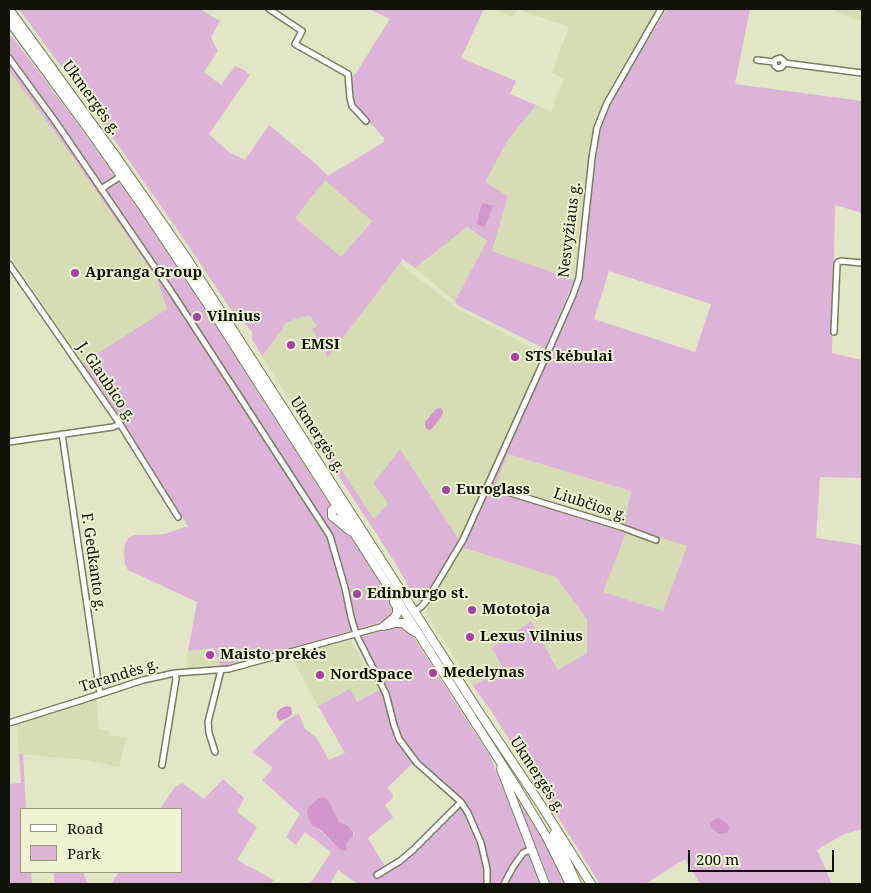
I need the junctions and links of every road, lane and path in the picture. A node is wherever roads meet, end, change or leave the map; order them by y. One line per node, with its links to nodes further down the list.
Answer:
1 (9, 9): 20 (highway, Ukmergės g.)
2 (269, 9): 8 (street)
3 (661, 9): 17 (street, Nesvyžiaus g.)
4 (9, 21): 9 (highway, Ukmergės g.)
5 (9, 58): 10 (street)
6 (758, 60): 7 (street)
7 (862, 74)
8 (366, 121)
9 (121, 176): 10 (street); 18 (highway, Ukmergės g.)
10 (101, 188): 25 (street)
11 (9, 264): 14 (street, J. Glaubico g.)
12 (862, 264): 13 (street)
13 (834, 332)
14 (120, 424): 15 (street); 19 (street, J. Glaubico g.)
15 (62, 434): 16 (street); 29 (street, F. Gedkanto g.)
16 (9, 442)
17 (488, 486): 21 (street, Liubčios g.); 23 (street, Nesvyžiaus g.)
18 (337, 507): 20 (highway); 22 (highway, Ukmergės g.)
19 (178, 517)
20 (358, 523): 23 (highway, Ukmergės g.)
21 (656, 540)
22 (388, 586): 24 (highway); 26 (highway, Ukmergės g.)
23 (414, 612): 35 (highway, Ukmergės g.)
24 (384, 626): 25 (street, Tarandės g.); 26 (highway)
25 (356, 634): 27 (street, Tarandės g.); 34 (street)
26 (422, 640): 32 (highway, Ukmergės g.)
27 (221, 670): 28 (street, Tarandės g.); 31 (street)
28 (175, 673): 29 (street, Tarandės g.); 33 (street)
29 (100, 694): 30 (street, Tarandės g.)
30 (9, 722)
31 (215, 752)
32 (495, 753): 36 (highway); 41 (highway)
33 (162, 765)
34 (461, 802): 37 (street); 38 (street)
35 (541, 805): 42 (highway); 43 (highway, Ukmergės g.)
36 (532, 849): 39 (street); 40 (highway)
37 (377, 875)
38 (487, 884)
39 (504, 884)
40 (545, 884)
41 (570, 884)
42 (577, 884)
43 (591, 884)

